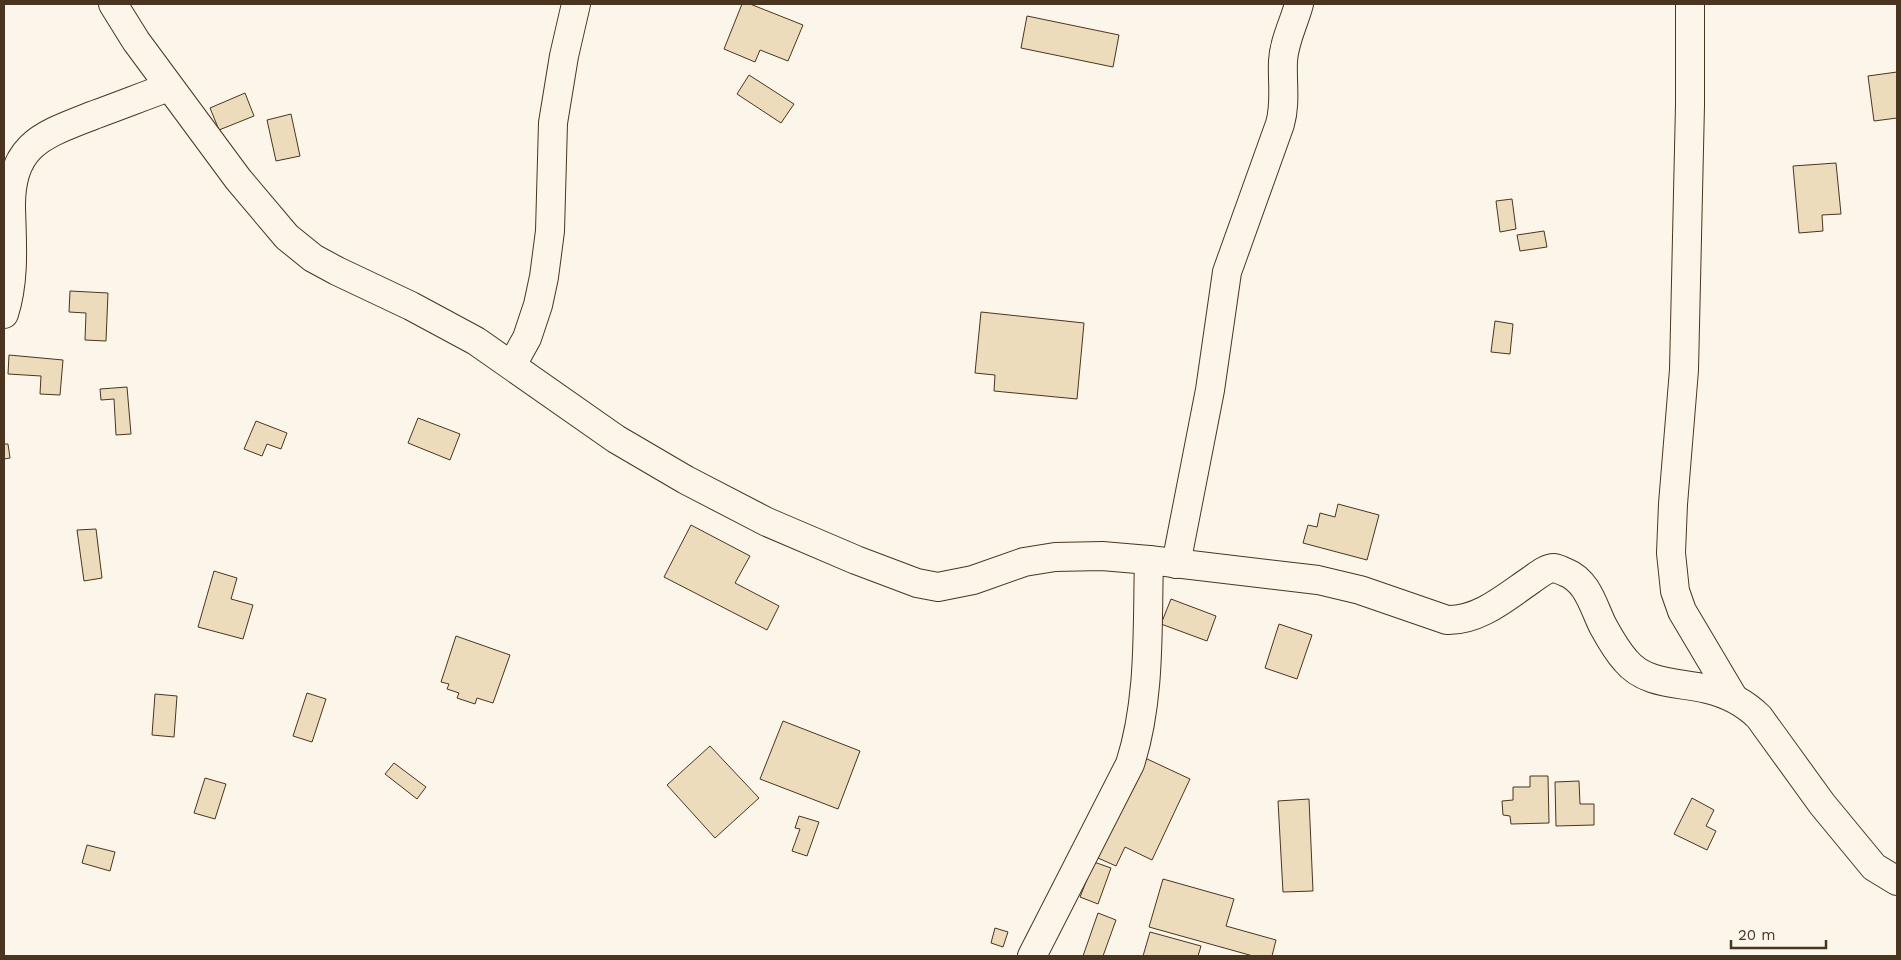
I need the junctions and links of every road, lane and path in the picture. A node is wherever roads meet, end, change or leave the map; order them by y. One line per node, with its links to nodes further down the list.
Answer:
1 (113, 4): 5 (street)
2 (576, 4): 7 (street)
3 (1299, 4): 9 (street)
4 (1690, 4): 10 (street)
5 (169, 87): 6 (street); 7 (street)
6 (4, 314)
7 (512, 365): 8 (street)
8 (1149, 560): 9 (street); 12 (street)
9 (1176, 564): 10 (street)
10 (1733, 697): 11 (street)
11 (1897, 881)
12 (1032, 956)

